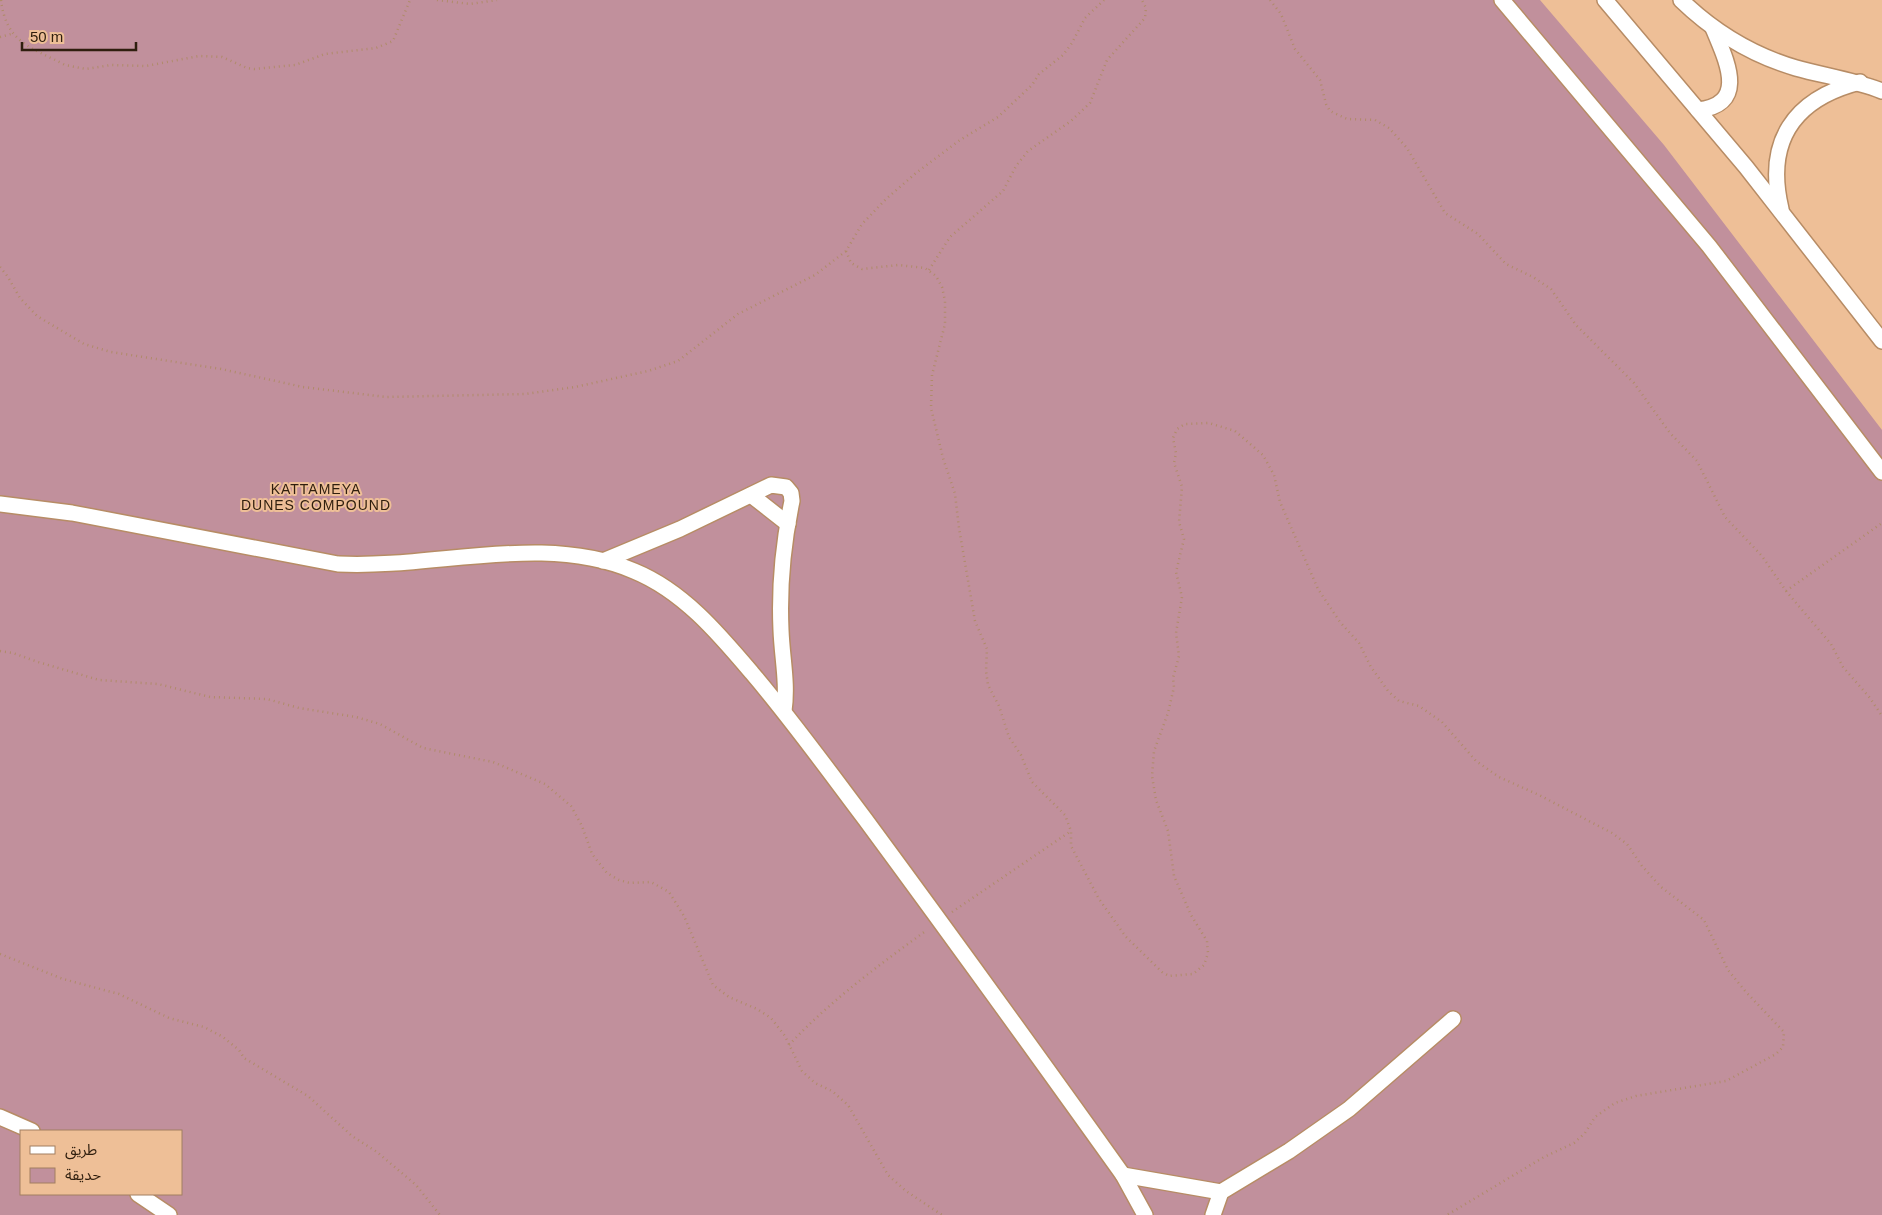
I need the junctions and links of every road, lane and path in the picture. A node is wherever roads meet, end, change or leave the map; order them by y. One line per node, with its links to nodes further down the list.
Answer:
1 (1, 0): 12 (path)
2 (410, 0): 12 (path)
3 (437, 0): 4 (path)
4 (497, 0)
5 (1104, 0): 18 (path)
6 (1142, 0): 20 (path)
7 (1270, 0): 28 (path)
8 (1502, 0): 22 (street)
9 (1605, 0): 16 (street)
10 (1681, 0): 11 (street)
11 (1713, 28): 14 (street); 16 (street)
12 (11, 34): 13 (path)
13 (0, 37)
14 (1860, 82): 15 (street); 17 (street)
15 (1882, 91)
16 (1698, 110): 17 (street)
17 (1781, 212): 21 (street)
18 (846, 251): 19 (path); 20 (path)
19 (0, 267)
20 (929, 270): 32 (path)
21 (1882, 341)
22 (1882, 472)
23 (751, 495): 26 (street); 26 (street); 27 (street)
24 (0, 504): 27 (street)
25 (1882, 523): 28 (path)
26 (788, 524): 30 (street)
27 (603, 561): 30 (street)
28 (1786, 590): 31 (path)
29 (0, 651): 36 (path)
30 (784, 711): 33 (street)
31 (1882, 716)
32 (1071, 831): 33 (path); 47 (path)
33 (940, 920): 36 (path); 39 (street)
34 (0, 954): 43 (path)
35 (1453, 1019): 40 (street)
36 (789, 1046): 44 (path)
37 (0, 1117): 38 (street)
38 (30, 1130)
39 (1123, 1175): 40 (street); 45 (street)
40 (1221, 1192): 46 (street)
41 (139, 1195): 42 (street)
42 (168, 1215)
43 (440, 1215)
44 (942, 1215)
45 (1145, 1215)
46 (1213, 1215)
47 (1447, 1215)

